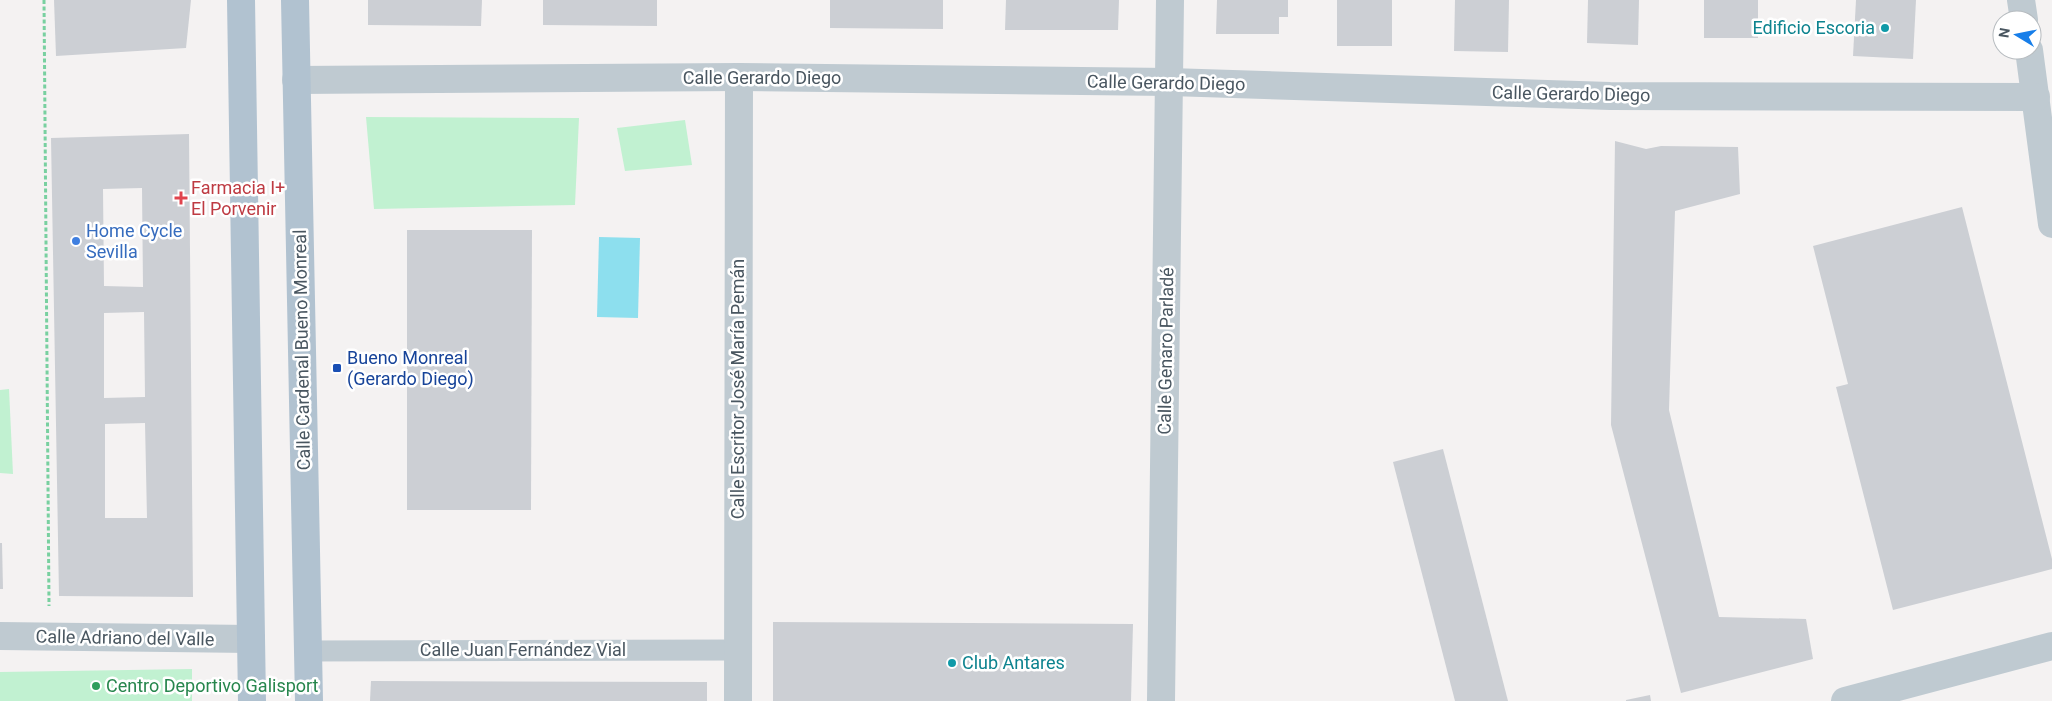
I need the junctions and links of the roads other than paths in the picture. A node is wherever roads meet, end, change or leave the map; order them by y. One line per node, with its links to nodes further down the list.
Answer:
1 (241, 0): 11 (main road)
2 (295, 0): 6 (main road, Calle Cardenal Bueno Monreal)
3 (1170, 0): 7 (street, Calle Genaro Parladé)
4 (2030, 60): 8 (street)
5 (738, 77): 6 (street, Calle Gerardo Diego); 7 (street, Calle Gerardo Diego); 13 (street, Calle Escritor José María Pemán)
6 (296, 80): 14 (main road, Calle Cardenal Bueno Monreal)
7 (1170, 82): 8 (street, Calle Gerardo Diego); 18 (street, Calle Genaro Parladé)
8 (2036, 97): 9 (street)
9 (2052, 224)
10 (0, 636): 11 (street, Calle Adriano del Valle)
11 (251, 639): 15 (main road)
12 (2052, 646): 19 (street)
13 (738, 650): 14 (street, Calle Juan Fernández Vial); 17 (street, Calle Escritor José María Pemán)
14 (308, 651): 16 (main road, Calle Cardenal Bueno Monreal)
15 (252, 701)
16 (309, 701)
17 (738, 701)
18 (1161, 701)
19 (1845, 701)

